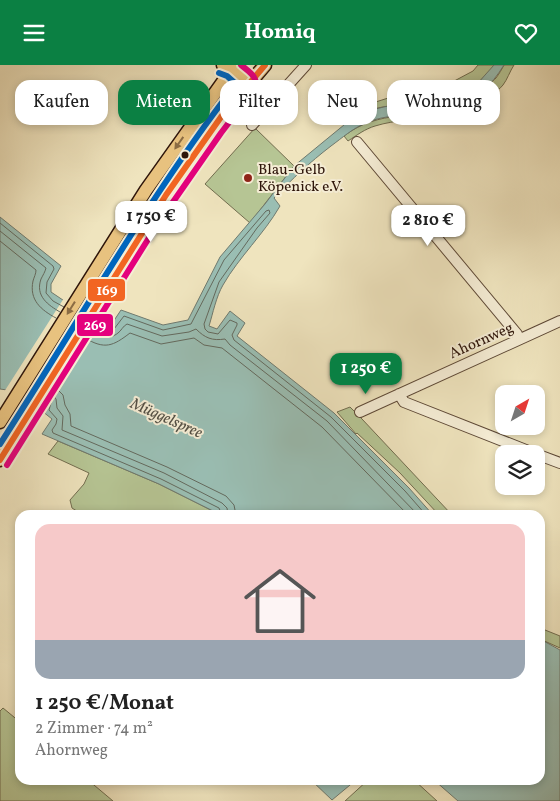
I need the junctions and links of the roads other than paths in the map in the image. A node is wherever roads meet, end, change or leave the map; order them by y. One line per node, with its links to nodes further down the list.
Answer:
1 (265, 65): 5 (main road)
2 (306, 65): 6 (street)
3 (230, 66): 4 (main road); 13 (main road, one-way to 13)
4 (245, 80)
5 (251, 80)
6 (292, 80)
7 (220, 118): 16 (main road)
8 (357, 141): 10 (street)
9 (560, 321): 10 (street, Ahornweg)
10 (519, 339): 11 (street, Ahornweg)
11 (398, 394): 12 (street, Ahornweg); 14 (street)
12 (360, 412)
13 (0, 422)
14 (514, 445)
15 (545, 457): 17 (street)
16 (0, 460)
17 (560, 463)

